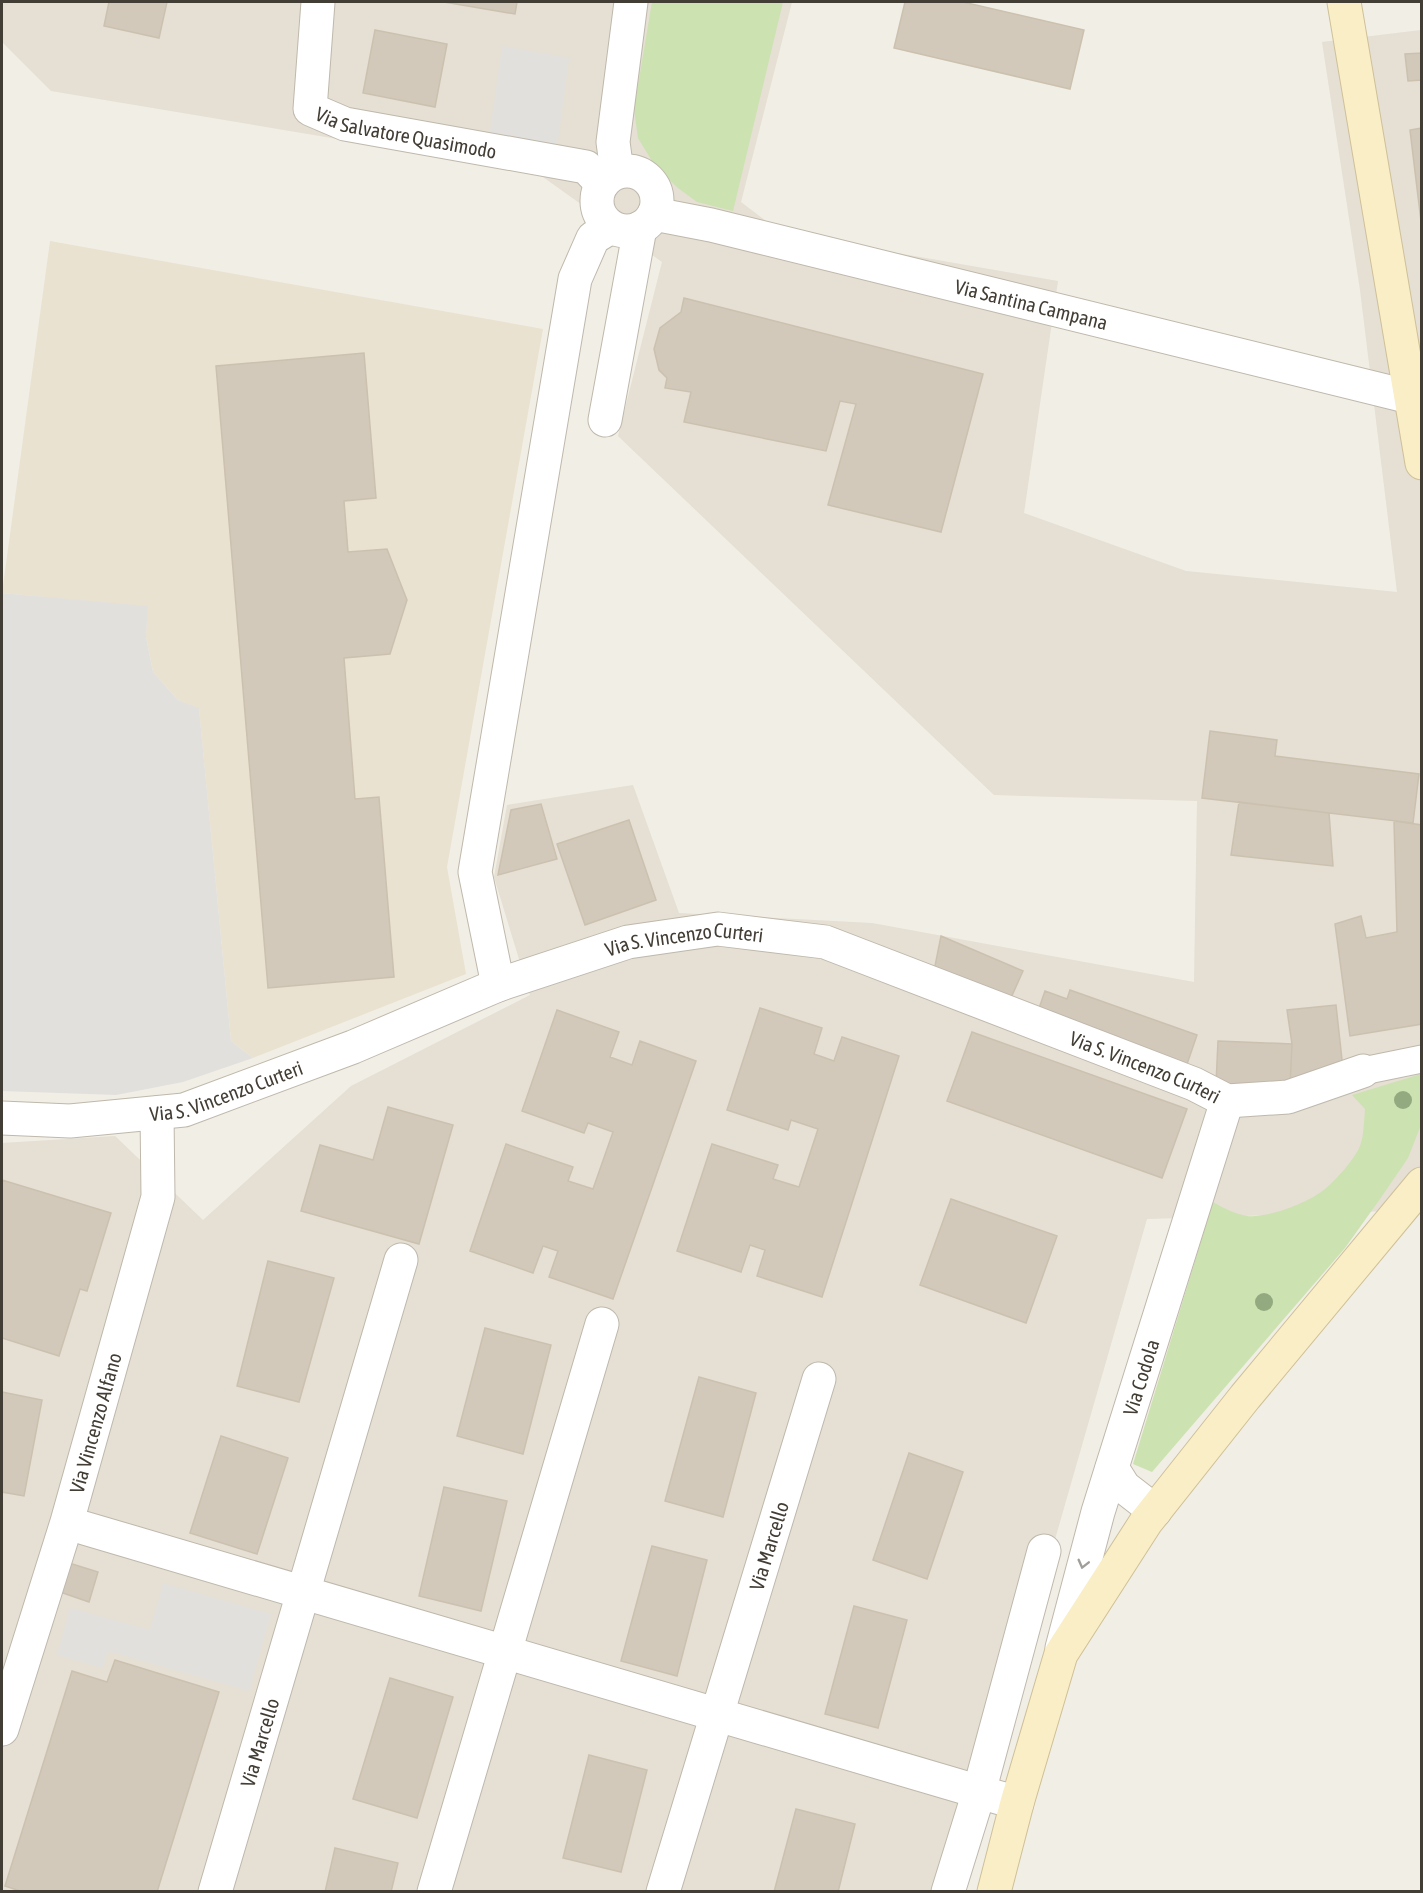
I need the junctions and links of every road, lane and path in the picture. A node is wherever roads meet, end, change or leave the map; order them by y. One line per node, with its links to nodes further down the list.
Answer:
1 (318, 2): 4 (street, Via Salvatore Quasimodo)
2 (631, 2): 4 (street)
3 (1344, 2): 6 (main road)
4 (610, 178): 5 (street); 5 (street)
5 (635, 223): 6 (street, Via Santina Campana); 7 (street); 9 (street)
6 (1410, 397): 8 (main road)
7 (605, 420)
8 (1422, 463)
9 (498, 985): 12 (street, Via S. Vincenzo Curteri); 13 (street, Via S. Vincenzo Curteri)
10 (1422, 1059): 11 (street)
11 (1363, 1071): 12 (street, Via S. Vincenzo Curteri)
12 (1227, 1101): 19 (street, Via Codola)
13 (157, 1113): 14 (street, Via S. Vincenzo Curteri); 29 (street, Via Vincenzo Alfano)
14 (2, 1118)
15 (1422, 1184): 20 (main road)
16 (401, 1260): 25 (street, Via Marcello)
17 (602, 1324): 26 (street)
18 (819, 1379): 28 (street, Via Marcello)
19 (1112, 1468): 20 (street); 21 (street, Via Codola)
20 (1155, 1511): 23 (main road)
21 (1098, 1512): 23 (street); 27 (street, Via Codola, one-way to 27)
22 (84, 1528): 25 (street)
23 (1132, 1544): 27 (main road)
24 (1044, 1551): 30 (street)
25 (303, 1592): 26 (street); 32 (street, Via Marcello)
26 (505, 1652): 28 (street); 33 (street)
27 (1061, 1654): 31 (main road)
28 (717, 1714): 30 (street); 34 (street, Via Marcello)
29 (2, 1729)
30 (979, 1792): 31 (street); 35 (street)
31 (1017, 1803): 36 (main road)
32 (215, 1892)
33 (434, 1892)
34 (663, 1892)
35 (948, 1892)
36 (994, 1892)

